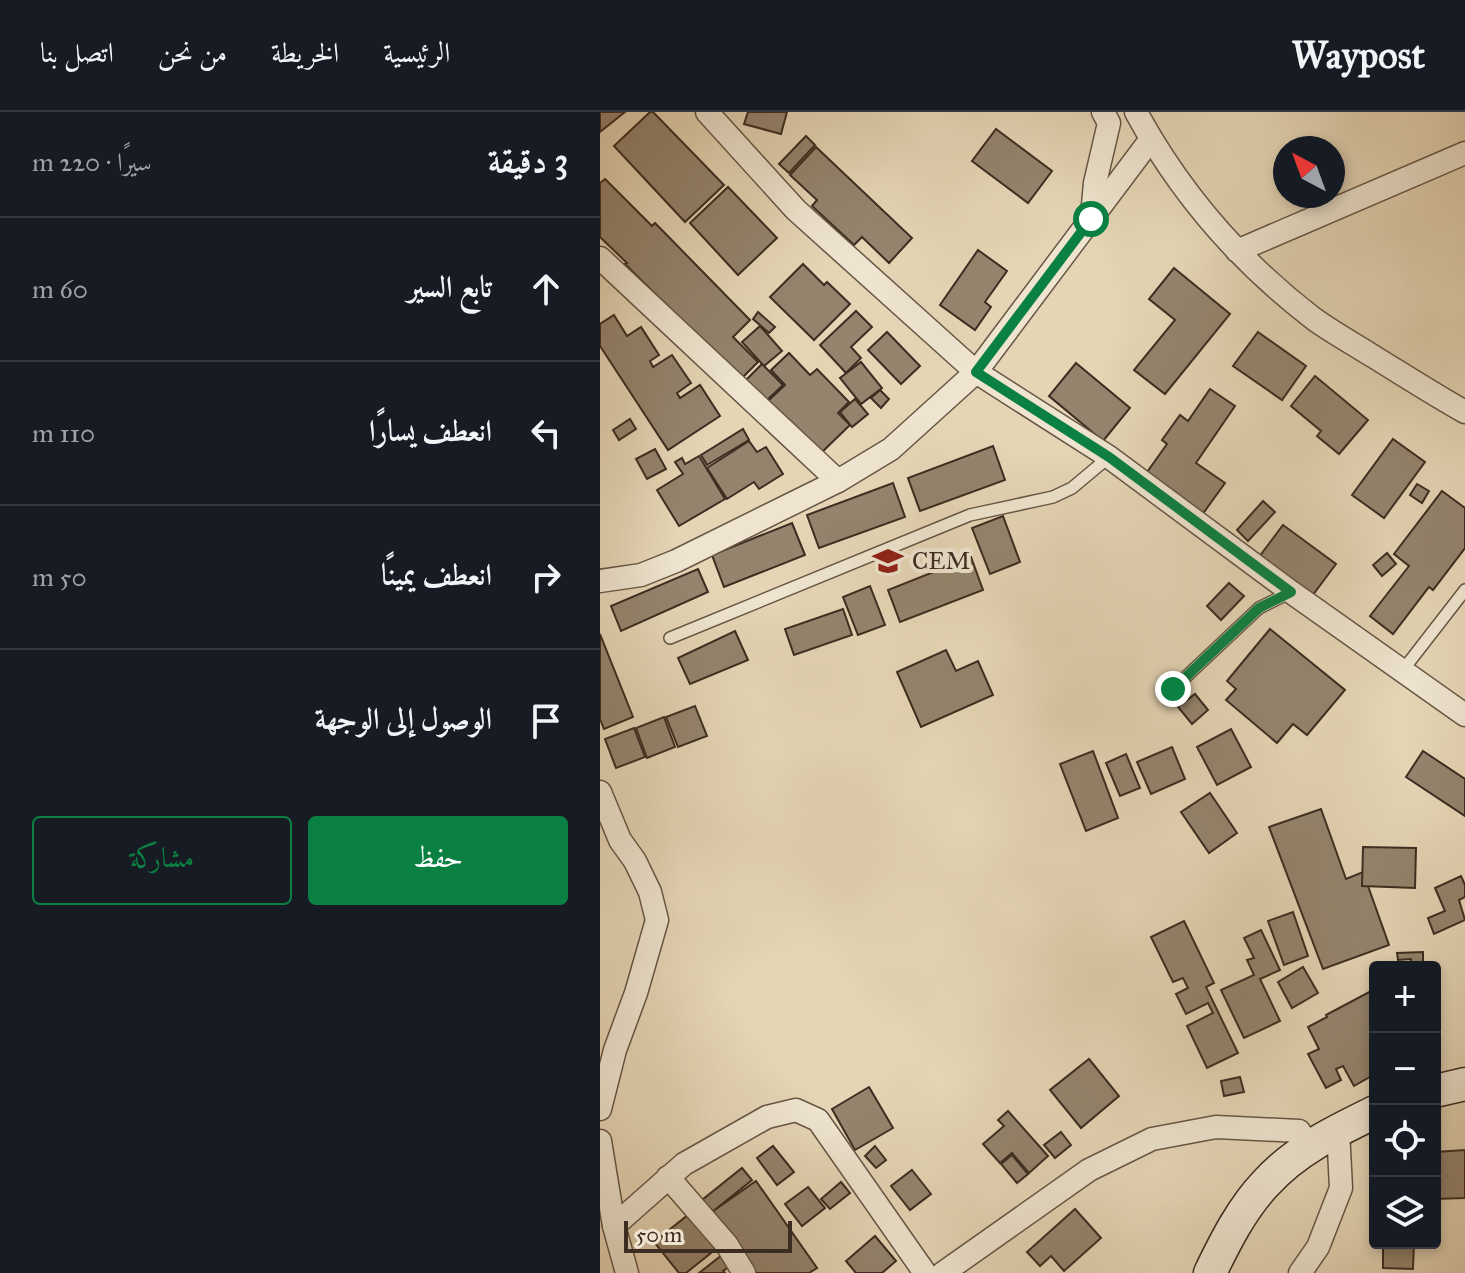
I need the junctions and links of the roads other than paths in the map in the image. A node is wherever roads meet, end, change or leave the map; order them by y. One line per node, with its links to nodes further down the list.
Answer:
1 (707, 112): 9 (street)
2 (1103, 112): 6 (street)
3 (1136, 112): 4 (street)
4 (1151, 139): 6 (street); 7 (street)
5 (1465, 153): 7 (street)
6 (1091, 219): 9 (street)
7 (1237, 251): 10 (street)
8 (600, 258): 12 (street)
9 (976, 372): 11 (street); 12 (street)
10 (1465, 412)
11 (1109, 457): 15 (street); 16 (lane)
12 (838, 481): 13 (street)
13 (603, 585)
14 (1465, 590): 17 (lane)
15 (1291, 592): 17 (street); 18 (lane)
16 (670, 638)
17 (1403, 670): 19 (street)
18 (1173, 689)
19 (1465, 715)
20 (600, 792): 23 (street)
21 (1465, 1084): 22 (main road)
22 (1441, 1090)
23 (600, 1109)
24 (1369, 1115): 25 (main road)
25 (1338, 1130): 27 (main road); 35 (street)
26 (600, 1141): 29 (street)
27 (1310, 1146): 33 (street); 34 (main road)
28 (668, 1177): 29 (street); 31 (street); 32 (street)
29 (614, 1226): 30 (street)
30 (627, 1273)
31 (744, 1273)
32 (925, 1273)
33 (943, 1273)
34 (1210, 1273)
35 (1300, 1273)

